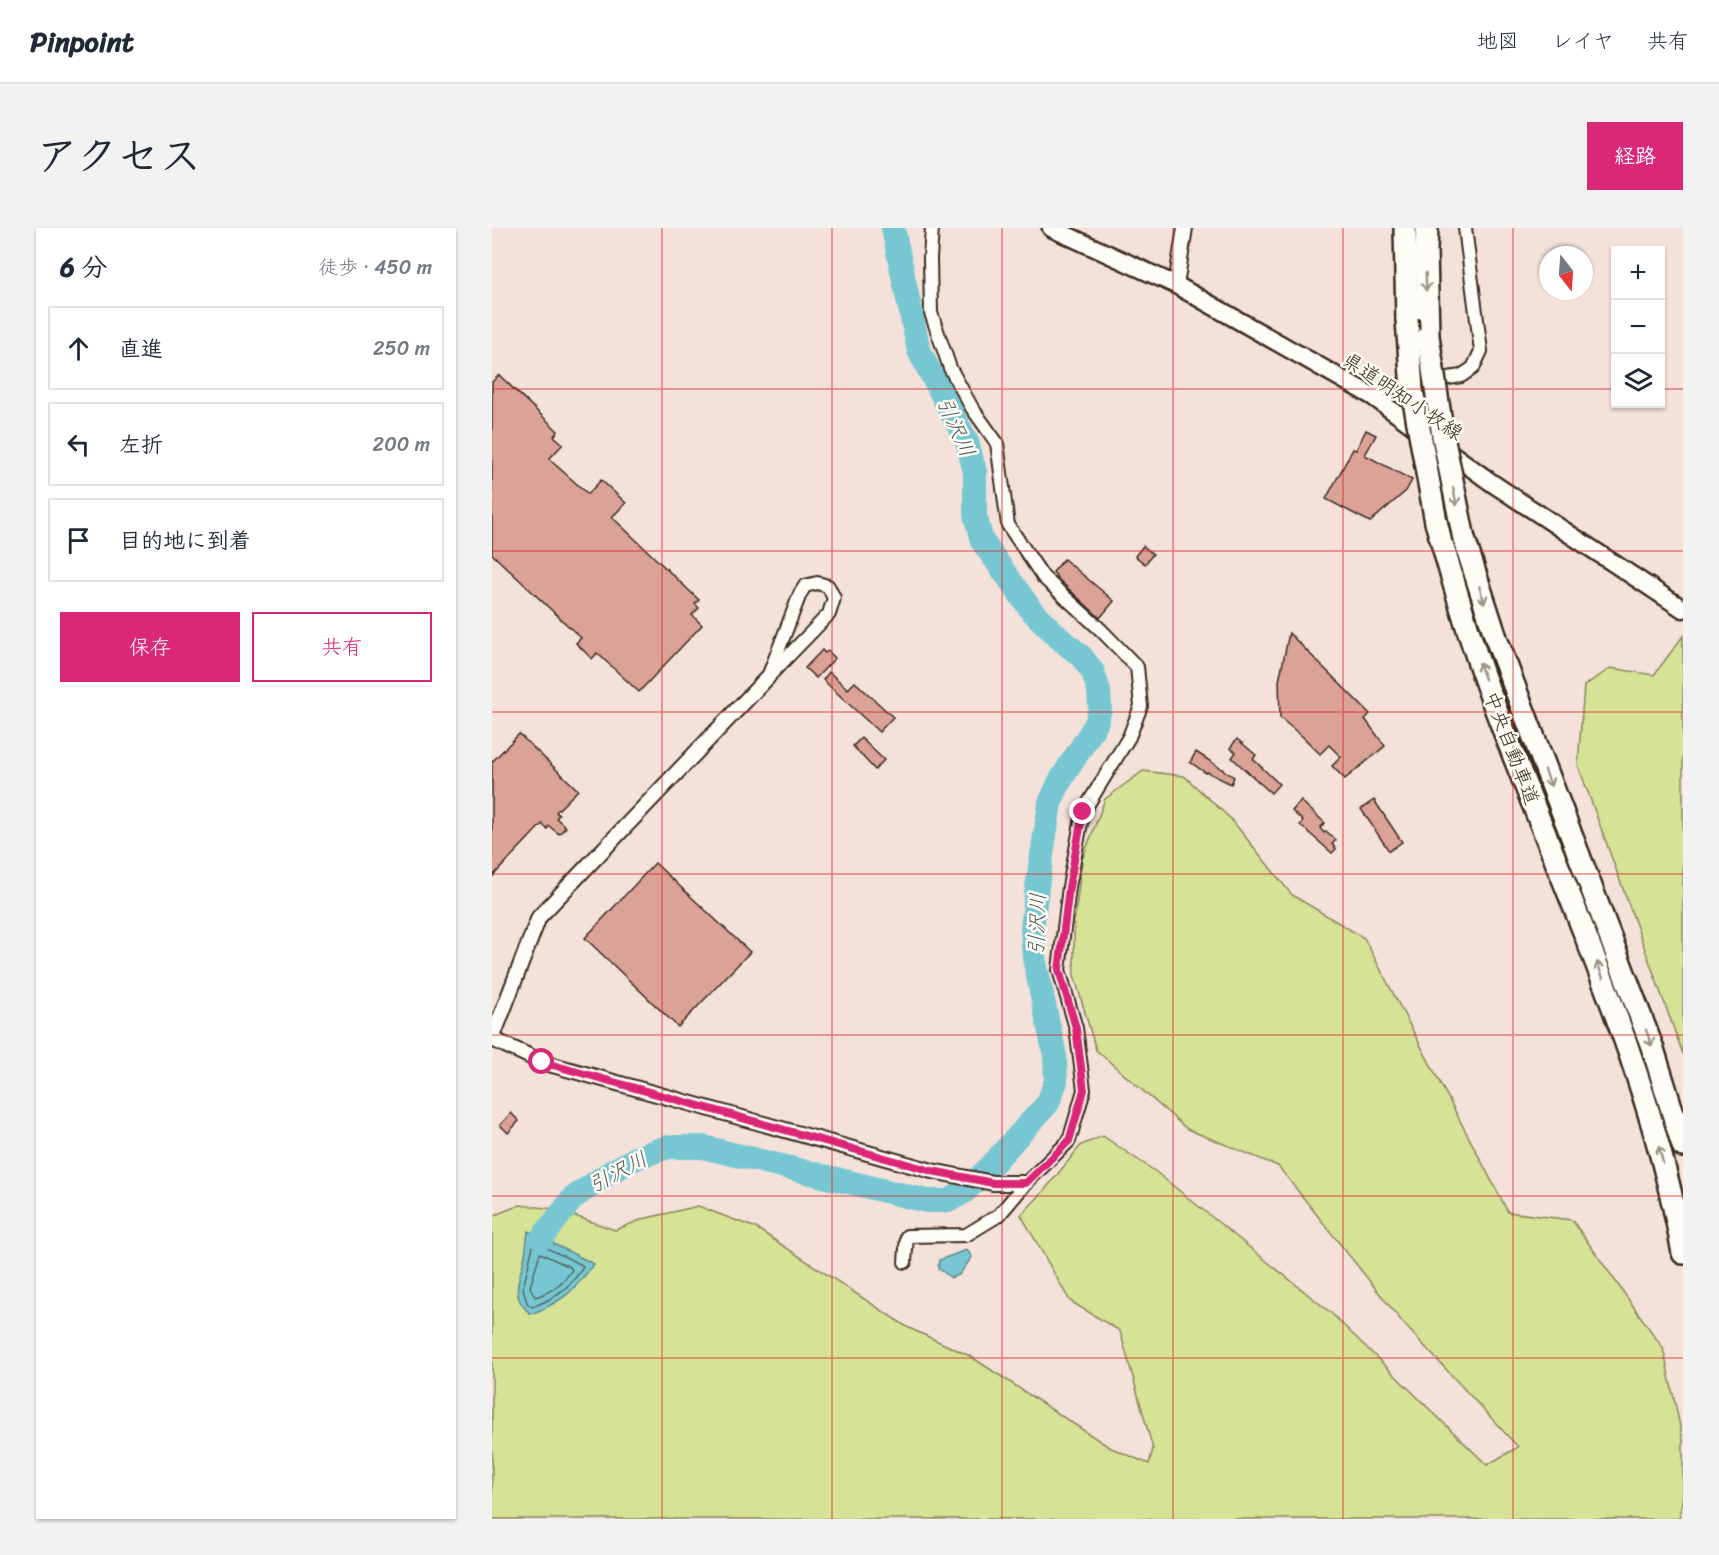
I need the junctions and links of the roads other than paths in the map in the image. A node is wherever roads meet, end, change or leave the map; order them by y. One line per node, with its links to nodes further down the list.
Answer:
1 (932, 228): 13 (street)
2 (1052, 228): 7 (main road, 県道明知小牧線)
3 (1185, 228): 7 (street)
4 (1405, 228): 14 (highway, 中央自動車道, one-way to 4, bridge)
5 (1427, 228): 12 (highway, 中央自動車道, one-way to 12, bridge)
6 (1465, 228): 8 (street)
7 (1176, 285): 8 (main road, 県道明知小牧線)
8 (1372, 396): 9 (main road, 県道明知小牧線)
9 (1683, 609)
10 (768, 677): 10 (street); 11 (street)
11 (492, 1039): 13 (street)
12 (1683, 1146)
13 (1026, 1183): 15 (street)
14 (1683, 1253)
15 (905, 1262)

